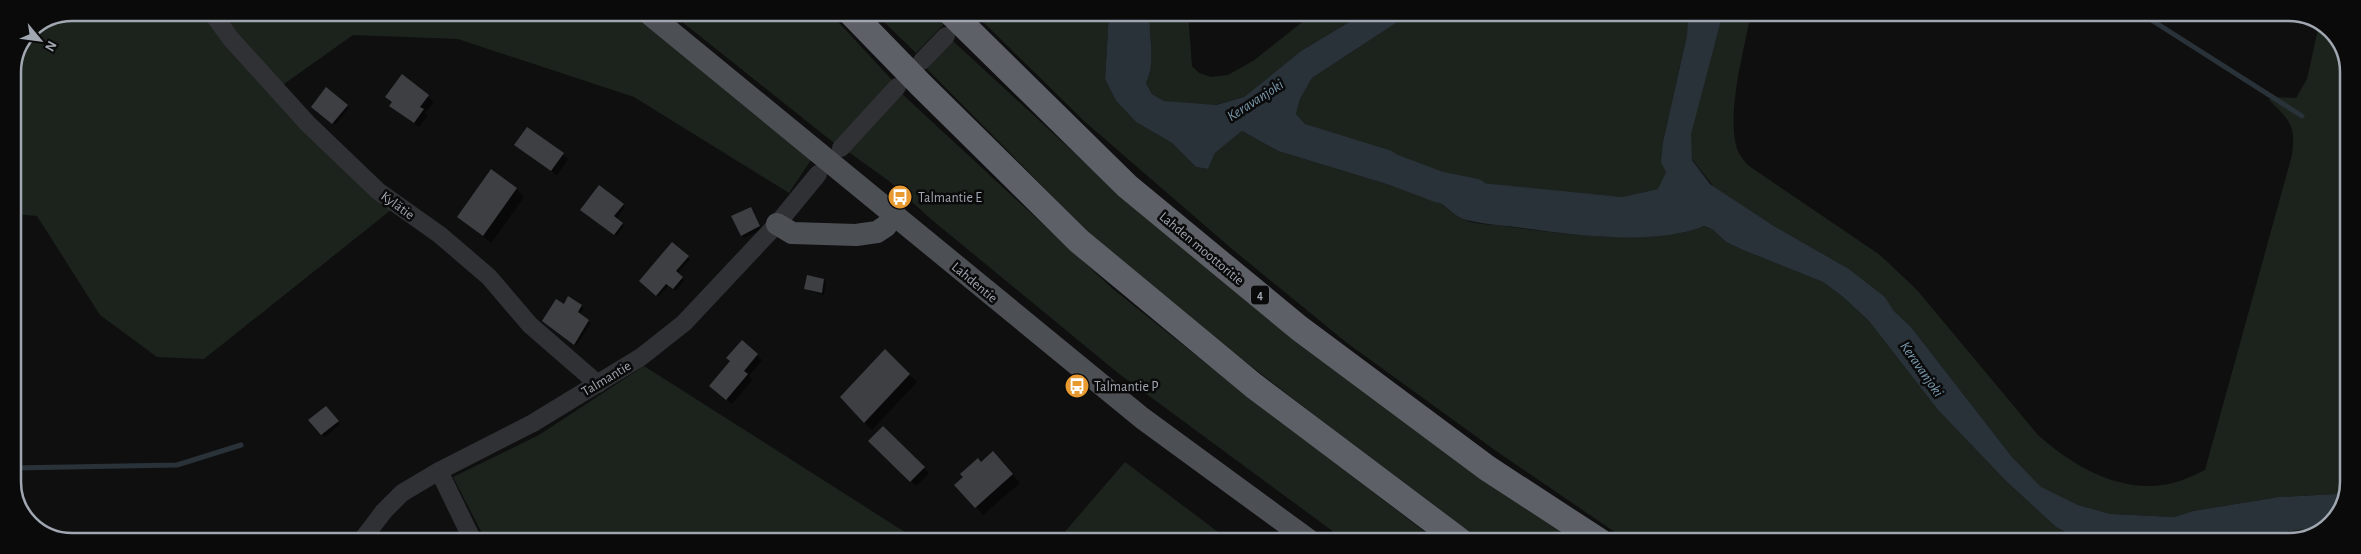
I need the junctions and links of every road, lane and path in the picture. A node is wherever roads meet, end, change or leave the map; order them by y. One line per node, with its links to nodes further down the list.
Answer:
1 (218, 21): 11 (street, Kylätie)
2 (658, 21): 9 (main road, Lahdentie)
3 (859, 21): 16 (highway)
4 (948, 24): 5 (street); 17 (highway, Lahden moottoritie / 4)
5 (922, 61)
6 (897, 87): 7 (street)
7 (841, 148)
8 (818, 174): 10 (street, Talmantie)
9 (894, 214): 10 (main road); 15 (main road, Lahdentie)
10 (777, 224): 11 (street, Talmantie)
11 (598, 384): 12 (street, Talmantie)
12 (439, 471): 13 (street, Talmantie); 14 (street)
13 (368, 533)
14 (470, 533)
15 (1299, 533)
16 (1449, 533)
17 (1587, 533)

